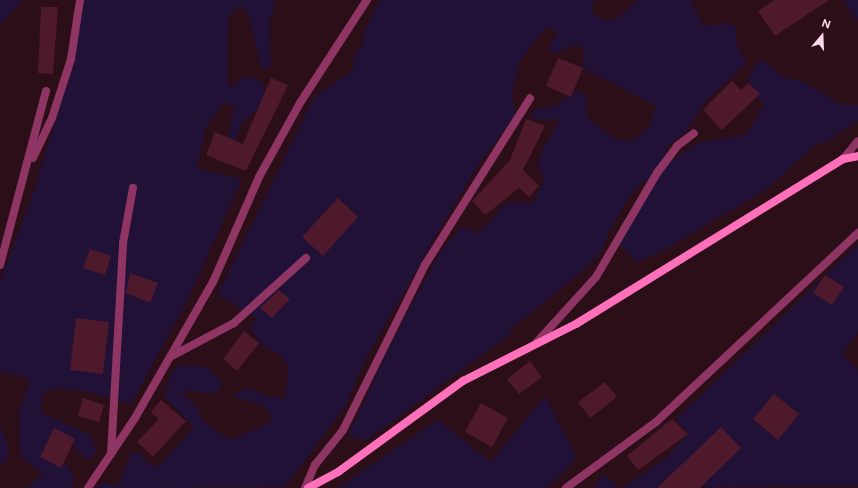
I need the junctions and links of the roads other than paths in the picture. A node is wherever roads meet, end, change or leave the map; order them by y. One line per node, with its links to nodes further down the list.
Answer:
1 (80, 0): 9 (street)
2 (367, 0): 15 (street)
3 (46, 91): 9 (street)
4 (530, 98): 18 (street)
5 (694, 133): 14 (street)
6 (858, 141): 8 (street)
7 (858, 156): 8 (street)
8 (843, 159): 14 (street)
9 (29, 166): 13 (street)
10 (133, 188): 16 (street)
11 (858, 233): 20 (street)
12 (306, 258): 15 (street)
13 (0, 265)
14 (536, 343): 19 (street)
15 (170, 357): 16 (street)
16 (111, 454): 17 (street)
17 (88, 488)
18 (305, 488)
19 (308, 488)
20 (566, 488)

